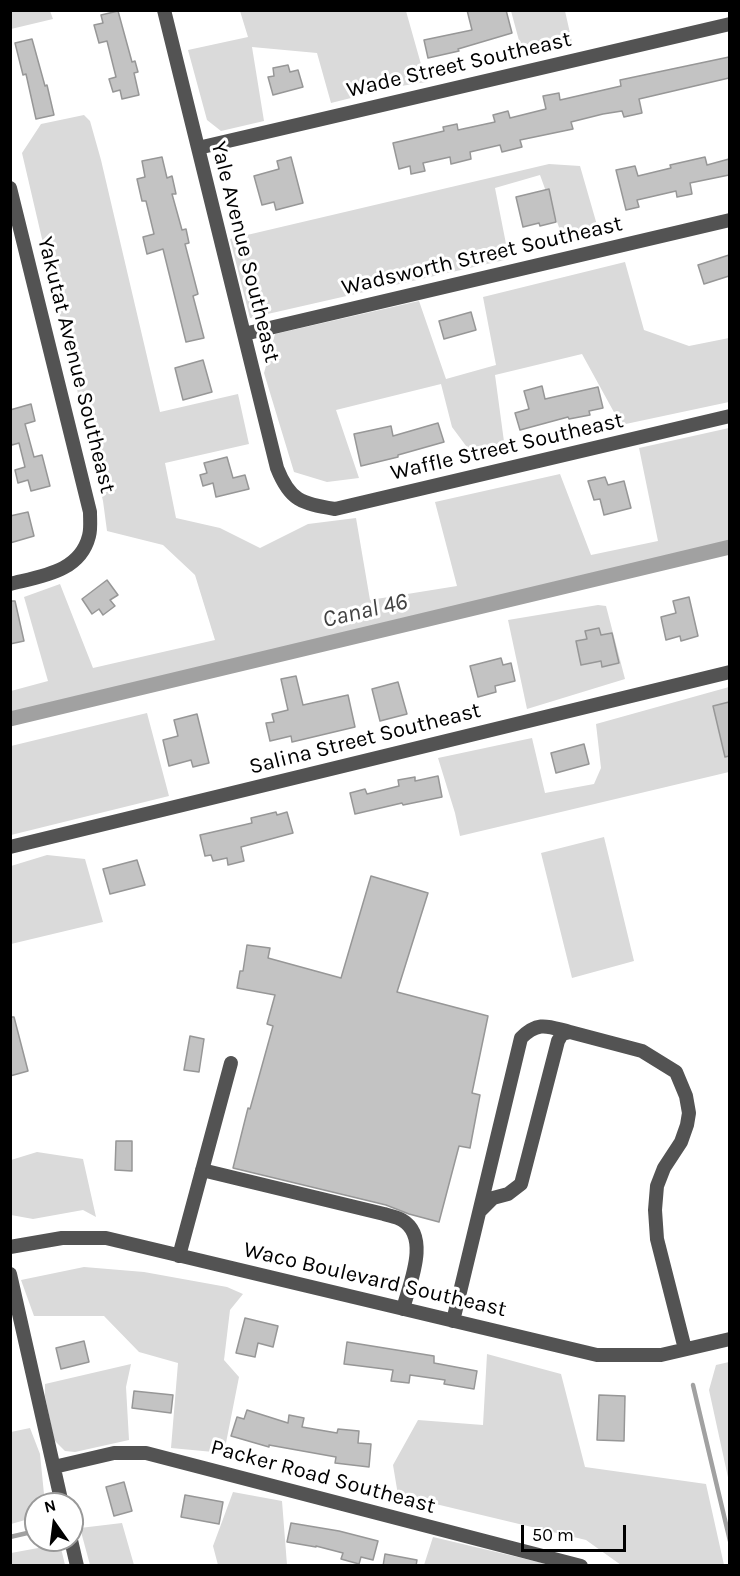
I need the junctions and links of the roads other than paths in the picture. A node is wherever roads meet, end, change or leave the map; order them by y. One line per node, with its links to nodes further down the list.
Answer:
1 (164, 10): 3 (street, Yale Avenue Southeast)
2 (729, 24): 3 (street, Wade Street Southeast)
3 (198, 148): 6 (street, Yale Avenue Southeast)
4 (10, 188): 9 (street, Yakutat Avenue Southeast)
5 (729, 219): 6 (street, Wadsworth Street Southeast)
6 (244, 334): 8 (street, Yale Avenue Southeast)
7 (729, 416): 8 (street, Waffle Street Southeast)
8 (296, 498)
9 (10, 584)
10 (729, 672): 11 (street, Salina Street Southeast)
11 (10, 847)
12 (570, 1032): 15 (street); 15 (street); 22 (street)
13 (231, 1063): 14 (street)
14 (202, 1170): 17 (street); 19 (street)
15 (481, 1210): 20 (street)
16 (10, 1247): 17 (street, Waco Boulevard Southeast)
17 (179, 1256): 19 (street, Waco Boulevard Southeast)
18 (10, 1274): 23 (street)
19 (403, 1309): 20 (street, Waco Boulevard Southeast)
20 (453, 1321): 22 (street, Waco Boulevard Southeast)
21 (729, 1339): 22 (street, Waco Boulevard Southeast)
22 (685, 1349)
23 (54, 1467): 24 (street); 25 (street, Packer Road Southeast)
24 (59, 1492)
25 (581, 1566)

